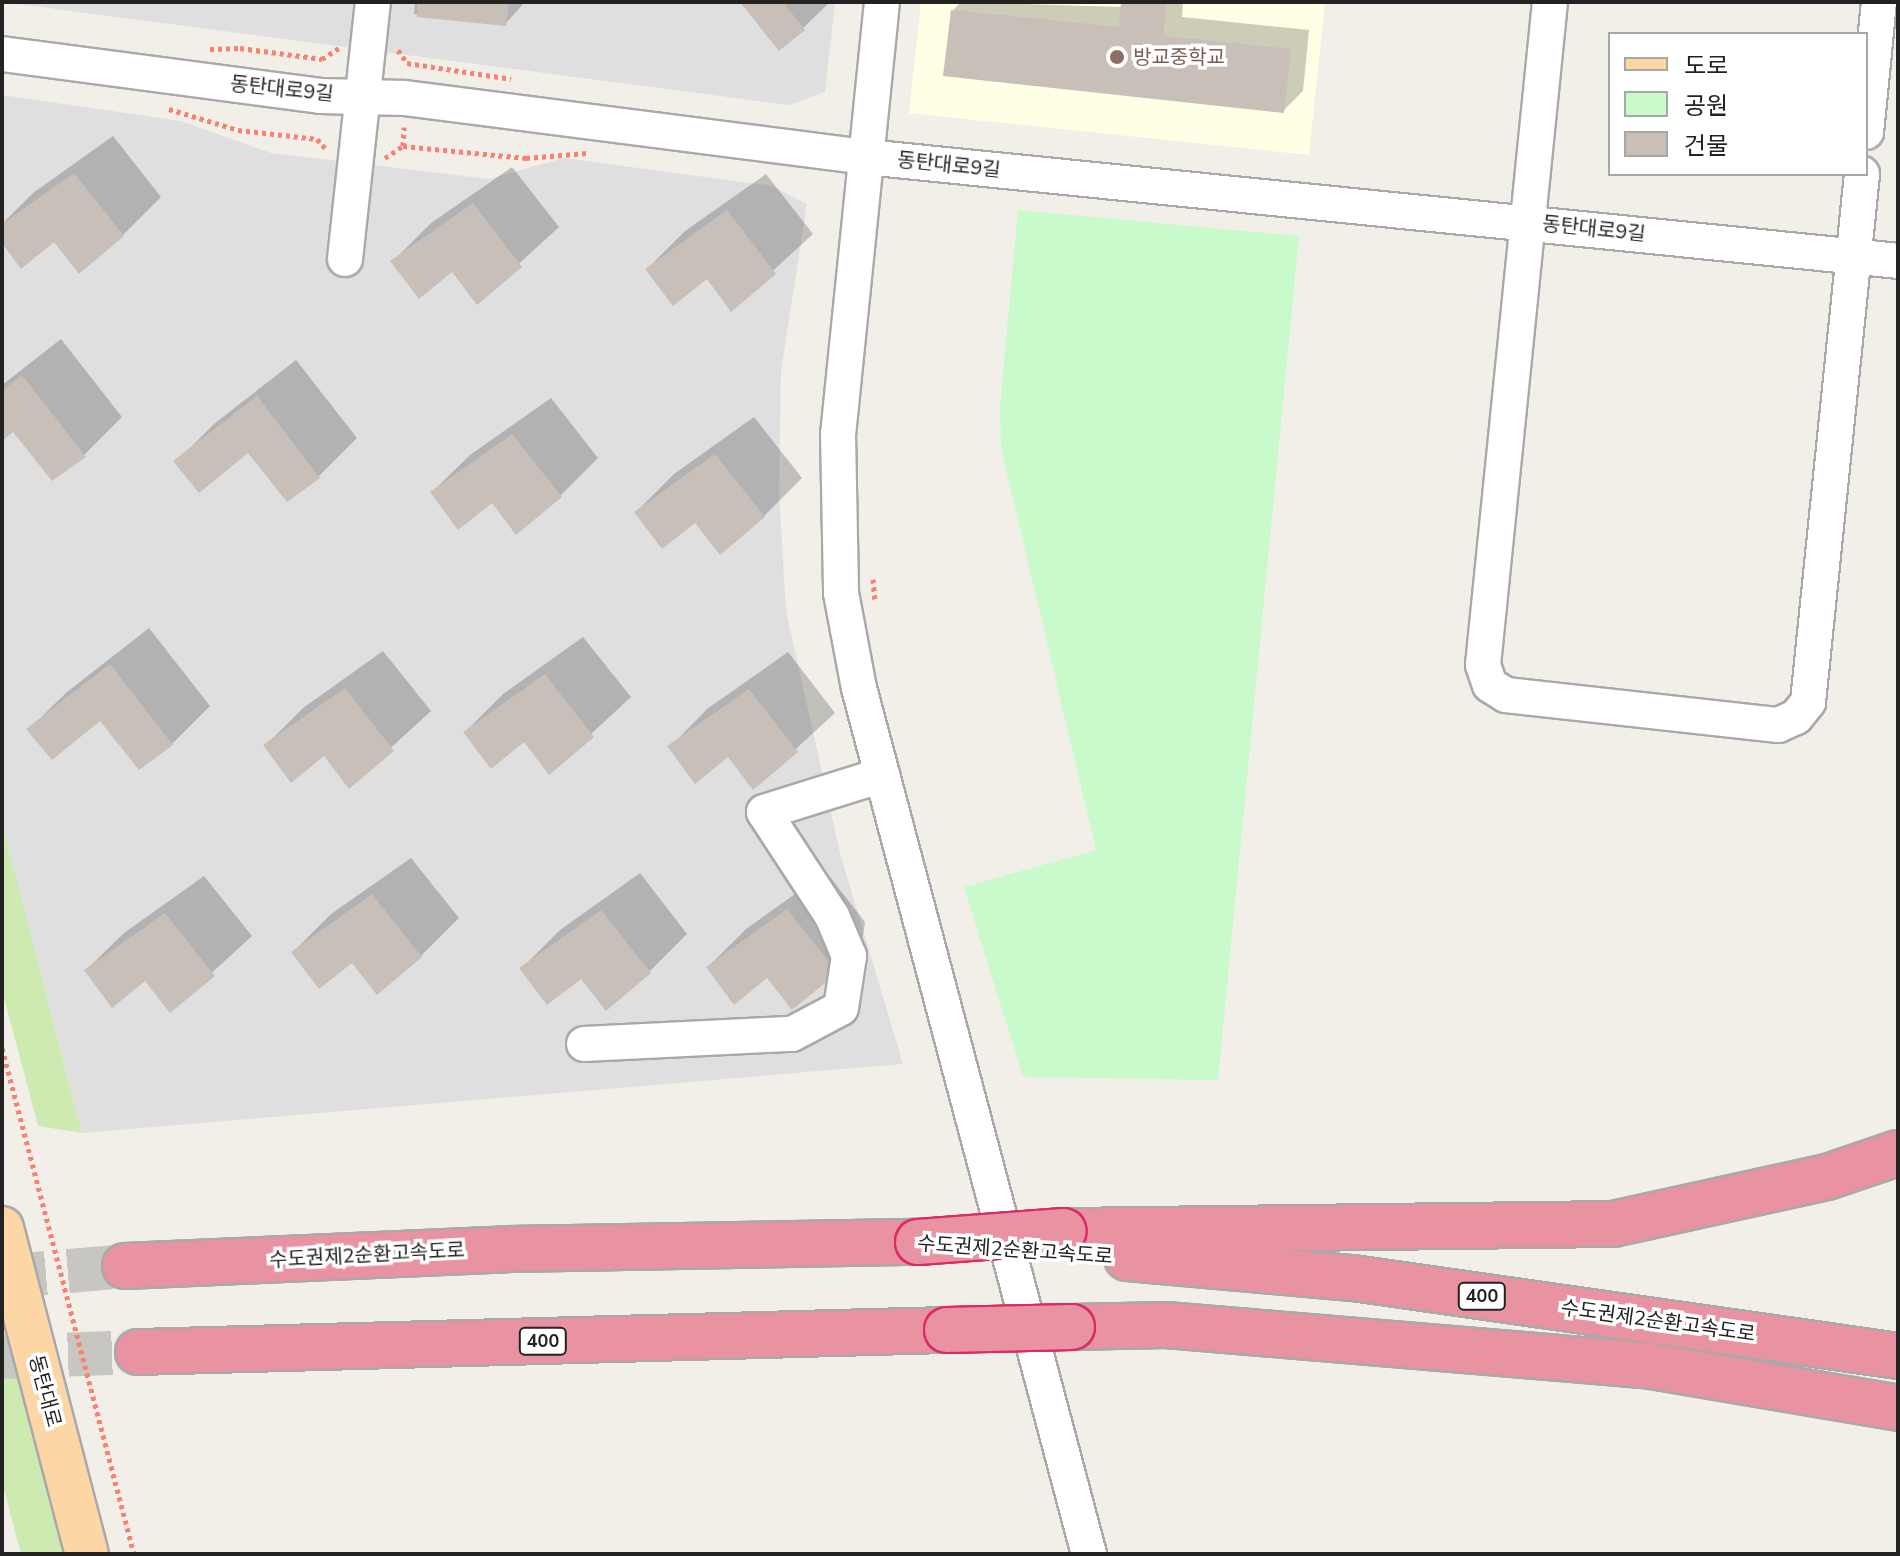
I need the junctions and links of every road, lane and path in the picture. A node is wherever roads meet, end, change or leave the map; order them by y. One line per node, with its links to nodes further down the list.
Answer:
1 (373, 2): 8 (street)
2 (882, 2): 13 (street)
3 (1550, 2): 16 (street)
4 (1879, 2): 10 (street)
5 (398, 50): 7 (path)
6 (2, 54): 8 (street, 동탄대로9길)
7 (521, 81)
8 (363, 94): 13 (street, 동탄대로9길); 18 (street)
9 (167, 109): 11 (path)
10 (1868, 112)
11 (326, 152)
12 (603, 155): 14 (path)
13 (866, 157): 16 (street, 동탄대로9길); 22 (street)
14 (388, 159)
15 (1862, 176): 17 (street)
16 (1528, 223): 17 (street, 동탄대로9길); 17 (street)
17 (1853, 256): 19 (street, 동탄대로9길)
18 (345, 259)
19 (1898, 261)
20 (873, 574): 21 (path)
21 (876, 605)
22 (882, 775): 23 (street); 34 (street)
23 (584, 1044)
24 (2, 1048): 33 (path)
25 (1898, 1153): 27 (highway)
26 (2, 1228): 32 (main road, 동탄대로)
27 (1064, 1242): 28 (highway, 수도권제2순환고속도로, bridge); 30 (highway, 수도권제2순환고속도로 / 400)
28 (125, 1266)
29 (138, 1352): 31 (highway, 400, bridge)
30 (1898, 1356)
31 (1898, 1408)
32 (87, 1554)
33 (134, 1554)
34 (1089, 1554)

